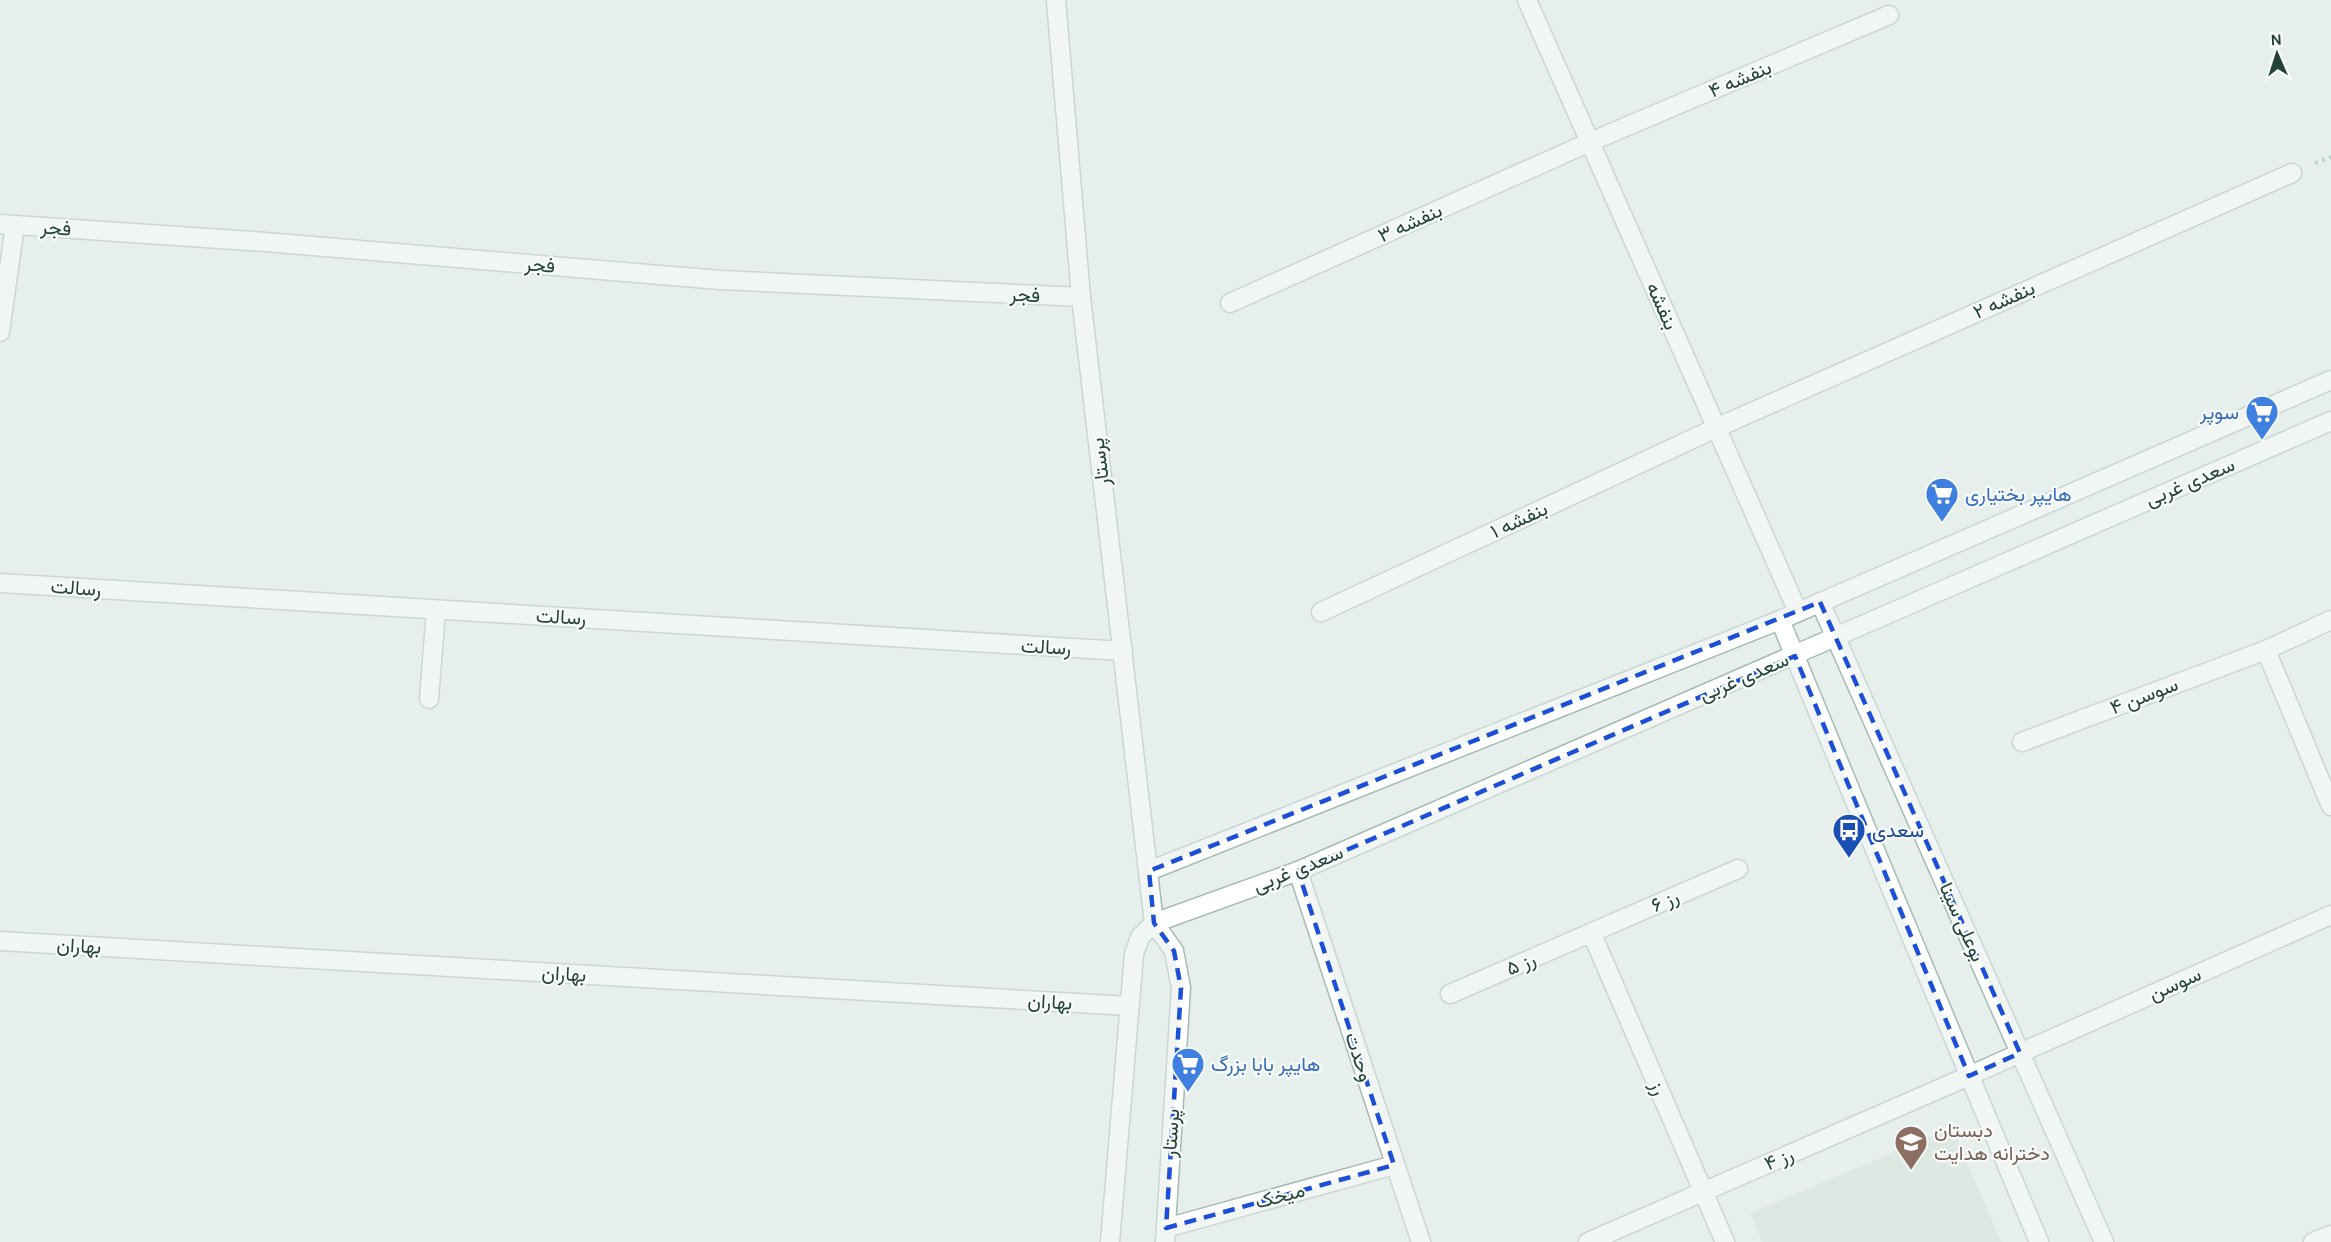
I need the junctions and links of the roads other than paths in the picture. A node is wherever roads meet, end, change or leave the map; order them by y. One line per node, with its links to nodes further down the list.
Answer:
1 (1056, 0): 7 (street, پرستار)
2 (1527, 0): 4 (street, بنفشه)
3 (1889, 15): 4 (street, بنفشه ۴)
4 (1590, 142): 8 (street, بنفشه ۳); 12 (street, بنفشه)
5 (2292, 173): 12 (street, بنفشه ۲)
6 (8, 224): 7 (street, فجر); 9 (street)
7 (1081, 297): 22 (street, پرستار)
8 (1230, 303)
9 (0, 332)
10 (2331, 380): 14 (street, سعدی غربی)
11 (2331, 421): 20 (street, سعدی غربی)
12 (1716, 428): 16 (street, بنفشه ۱); 17 (street, بنفشه)
13 (0, 583): 15 (street, رسالت)
14 (1821, 602): 17 (street, سعدی غربی); 20 (street, بوعلی سینا)
15 (436, 610): 22 (street, رسالت); 24 (street)
16 (1321, 612)
17 (1798, 612): 18 (street, سعدی غربی)
18 (1780, 620): 23 (street); 28 (street, سعدی غربی)
19 (2331, 620): 21 (street, سوسن ۴)
20 (1835, 637): 23 (street, سعدی غربی); 36 (street, بوعلی سینا)
21 (2266, 650): 25 (street, سوسن ۴); 26 (street)
22 (1123, 651): 28 (street, پرستار)
23 (1795, 656): 29 (street, سعدی غربی); 37 (street)
24 (429, 699)
25 (2022, 742)
26 (2331, 806)
27 (1738, 869): 32 (street, رز ۶)
28 (1149, 871): 31 (street, پرستار)
29 (1298, 871): 31 (street, سعدی غربی); 38 (street, وحدت)
30 (2331, 915): 36 (street, سوسن)
31 (1154, 923): 35 (street); 40 (street, پرستار)
32 (1592, 934): 34 (street, رز ۵); 39 (street, رز)
33 (0, 941): 35 (street, بهاران)
34 (1450, 994)
35 (1129, 1006): 42 (street)
36 (2020, 1053): 37 (street, سوسن); 47 (street, بوعلی سینا)
37 (1969, 1076): 39 (street, رز ۴); 46 (street)
38 (1394, 1165): 40 (street, میخک); 43 (street, وحدت)
39 (1703, 1192): 44 (street, رز ۴); 45 (street, رز)
40 (1165, 1235)
41 (2331, 1235): 48 (street)
42 (1110, 1242)
43 (1421, 1242)
44 (1588, 1242)
45 (1725, 1242)
46 (2039, 1242)
47 (2104, 1242)
48 (2313, 1242)

